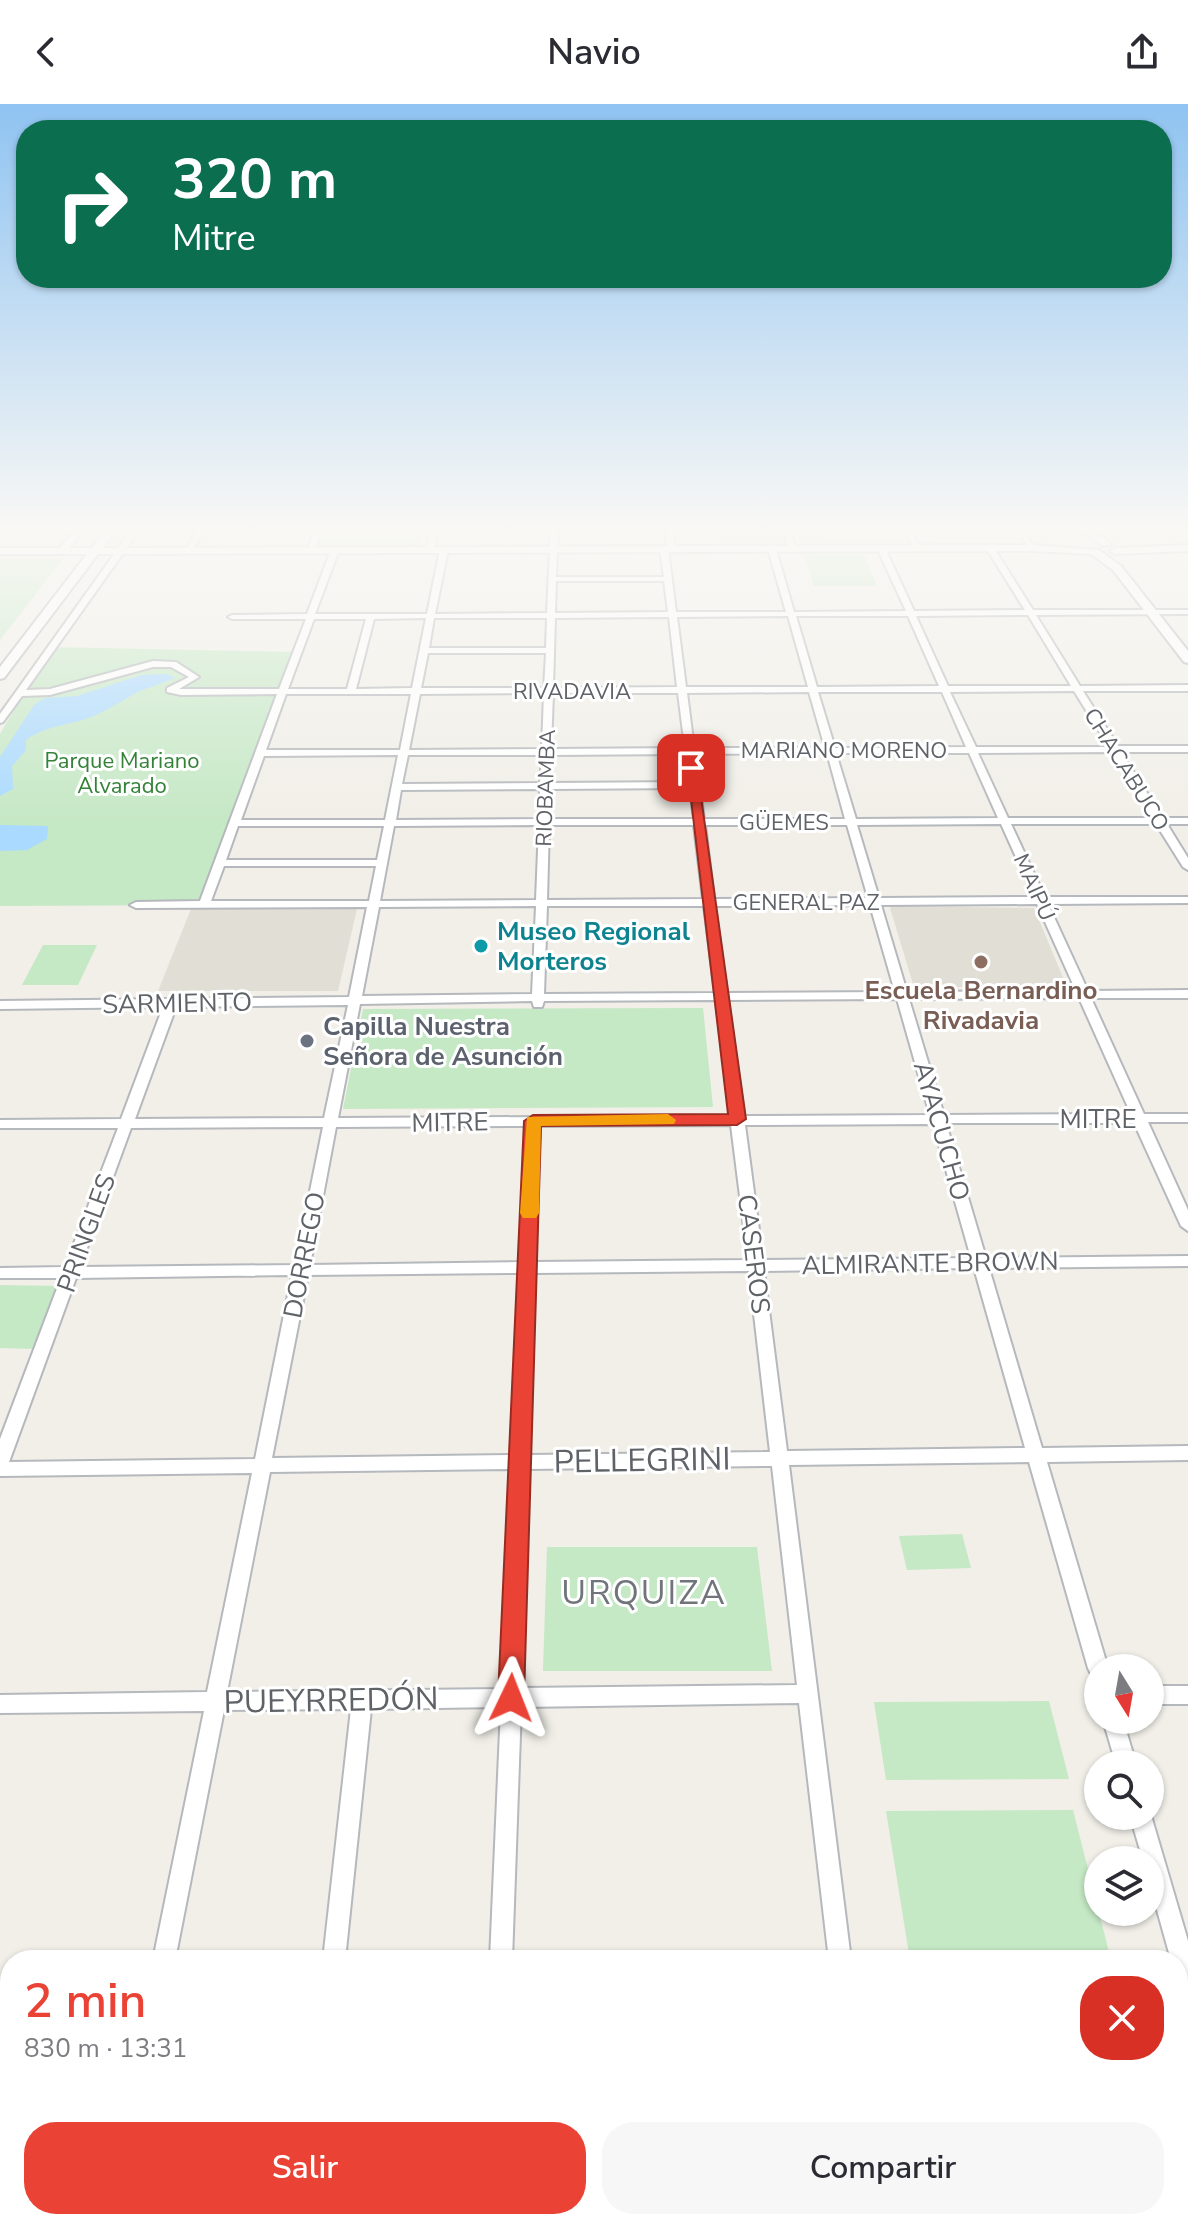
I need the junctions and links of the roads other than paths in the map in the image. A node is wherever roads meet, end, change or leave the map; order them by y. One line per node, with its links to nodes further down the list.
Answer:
1 (37, 624): 15 (street)
2 (69, 624): 25 (street)
3 (306, 624): 21 (street)
4 (369, 624): 22 (street)
5 (428, 624): 13 (street, DORREGO)
6 (551, 624): 12 (street, RIOBAMBA)
7 (672, 624): 18 (street, CASEROS)
8 (794, 624): 19 (street, AYACUCHO)
9 (916, 624): 20 (street, MAIPÚ)
10 (1037, 624): 17 (street, CHACABUCO)
11 (1161, 624): 14 (street)
12 (550, 650): 13 (street); 24 (street, RIOBAMBA)
13 (423, 651): 23 (street, DORREGO)
14 (1188, 659)
15 (0, 675)
16 (1188, 688): 17 (street, RIVADAVIA)
17 (1078, 689): 20 (street, RIVADAVIA); 28 (street, CHACABUCO)
18 (681, 690): 19 (street, RIVADAVIA); 24 (street, RIVADAVIA); 32 (street, CASEROS)
19 (813, 690): 20 (street, RIVADAVIA); 30 (street, AYACUCHO)
20 (946, 690): 27 (street, MAIPÚ)
21 (282, 691): 22 (street, RIVADAVIA); 25 (street, RIVADAVIA); 34 (street)
22 (351, 691): 23 (street, RIVADAVIA)
23 (415, 691): 24 (street, RIVADAVIA); 33 (street, DORREGO)
24 (548, 691): 31 (street, RIOBAMBA)
25 (19, 693): 26 (street)
26 (0, 720)
27 (973, 749): 28 (street, MARIANO MORENO); 30 (street, MARIANO MORENO); 38 (street, MAIPÚ)
28 (1115, 749): 29 (street, MARIANO MORENO); 39 (street, CHACABUCO)
29 (1188, 749)
30 (831, 750): 32 (street, MARIANO MORENO); 41 (street, AYACUCHO)
31 (546, 751): 32 (street, MARIANO MORENO); 33 (street, MARIANO MORENO); 36 (street, RIOBAMBA)
32 (689, 751): 35 (street, CASEROS)
33 (403, 752): 34 (street, MARIANO MORENO); 37 (street, DORREGO)
34 (261, 753): 42 (street)
35 (693, 785): 36 (street); 43 (street, CASEROS)
36 (545, 786): 37 (street); 45 (street, RIOBAMBA)
37 (396, 787): 44 (street, DORREGO)
38 (1006, 821): 39 (street, GÜEMES); 41 (street, GÜEMES); 50 (street, MAIPÚ)
39 (1159, 821): 40 (street, GÜEMES); 48 (street, CHACABUCO)
40 (1188, 821)
41 (852, 822): 43 (street, GÜEMES); 51 (street, AYACUCHO)
42 (236, 823): 44 (street, GÜEMES); 46 (street)
43 (698, 823): 45 (street, GÜEMES); 53 (street, CASEROS)
44 (389, 824): 45 (street, GÜEMES); 47 (street, DORREGO)
45 (544, 824): 52 (street, RIOBAMBA)
46 (220, 863): 47 (street); 56 (street)
47 (381, 863): 54 (street, DORREGO)
48 (1188, 867)
49 (1188, 900): 50 (street, GENERAL PAZ)
50 (1042, 901): 51 (street, GENERAL PAZ); 59 (street, MAIPÚ)
51 (875, 902): 53 (street, GENERAL PAZ); 58 (street, AYACUCHO)
52 (541, 903): 53 (street, GENERAL PAZ); 54 (street, GENERAL PAZ); 62 (street, RIOBAMBA)
53 (709, 903): 60 (street, CASEROS)
54 (373, 904): 56 (street, GENERAL PAZ); 61 (street, DORREGO)
55 (136, 905): 56 (street, GENERAL PAZ)
56 (204, 905)
57 (1188, 997): 59 (street, SARMIENTO)
58 (904, 998): 59 (street, SARMIENTO); 60 (street, SARMIENTO); 67 (street, AYACUCHO)
59 (1086, 998): 68 (street, MAIPÚ)
60 (721, 999): 62 (street, SARMIENTO); 66 (street, CASEROS)
61 (354, 1001): 62 (street, SARMIENTO); 63 (street, SARMIENTO); 71 (street, DORREGO)
62 (538, 1001)
63 (171, 1003): 64 (street, SARMIENTO); 70 (street, PRINGLES)
64 (0, 1005)
65 (1188, 1118): 68 (street, MITRE)
66 (737, 1119): 67 (street, MITRE); 69 (street, MITRE); 76 (street, CASEROS)
67 (939, 1119): 68 (street, MITRE); 75 (street, AYACUCHO)
68 (1140, 1119): 73 (street, MAIPÚ)
69 (533, 1121): 71 (street, MITRE); 77 (street)
70 (127, 1122): 71 (street, MITRE); 72 (street, MITRE); 79 (street, PRINGLES)
71 (329, 1123): 78 (street, DORREGO)
72 (0, 1124)
73 (1188, 1226)
74 (1188, 1261): 75 (street, ALMIRANTE BROWN)
75 (980, 1263): 76 (street, ALMIRANTE BROWN); 82 (street, AYACUCHO)
76 (756, 1265): 77 (street, ALMIRANTE BROWN); 83 (street, CASEROS)
77 (527, 1267): 78 (street, ALMIRANTE BROWN); 85 (street)
78 (301, 1270): 79 (street, ALMIRANTE BROWN); 86 (street, DORREGO)
79 (72, 1272): 80 (street, ALMIRANTE BROWN); 84 (street, PRINGLES)
80 (0, 1273)
81 (1188, 1453): 82 (street, PELLEGRINI)
82 (1036, 1455): 83 (street, PELLEGRINI); 88 (street, AYACUCHO)
83 (779, 1459): 85 (street, PELLEGRINI); 89 (street, CASEROS)
84 (0, 1462)
85 (520, 1462): 86 (street, PELLEGRINI); 92 (street)
86 (262, 1465): 87 (street, PELLEGRINI); 94 (street, DORREGO)
87 (0, 1469)
88 (1094, 1654)
89 (806, 1694): 92 (street, PUEYRREDÓN); 100 (street, CASEROS)
90 (1164, 1695): 91 (street)
91 (1188, 1695)
92 (511, 1698): 93 (street, PUEYRREDÓN); 99 (street)
93 (362, 1700): 94 (street, PUEYRREDÓN); 98 (street)
94 (215, 1702): 95 (street, PUEYRREDÓN); 97 (street, DORREGO)
95 (0, 1704)
96 (1145, 1830): 101 (street)
97 (166, 1950)
98 (335, 1950)
99 (501, 1950)
100 (839, 1950)
101 (1179, 1950)

